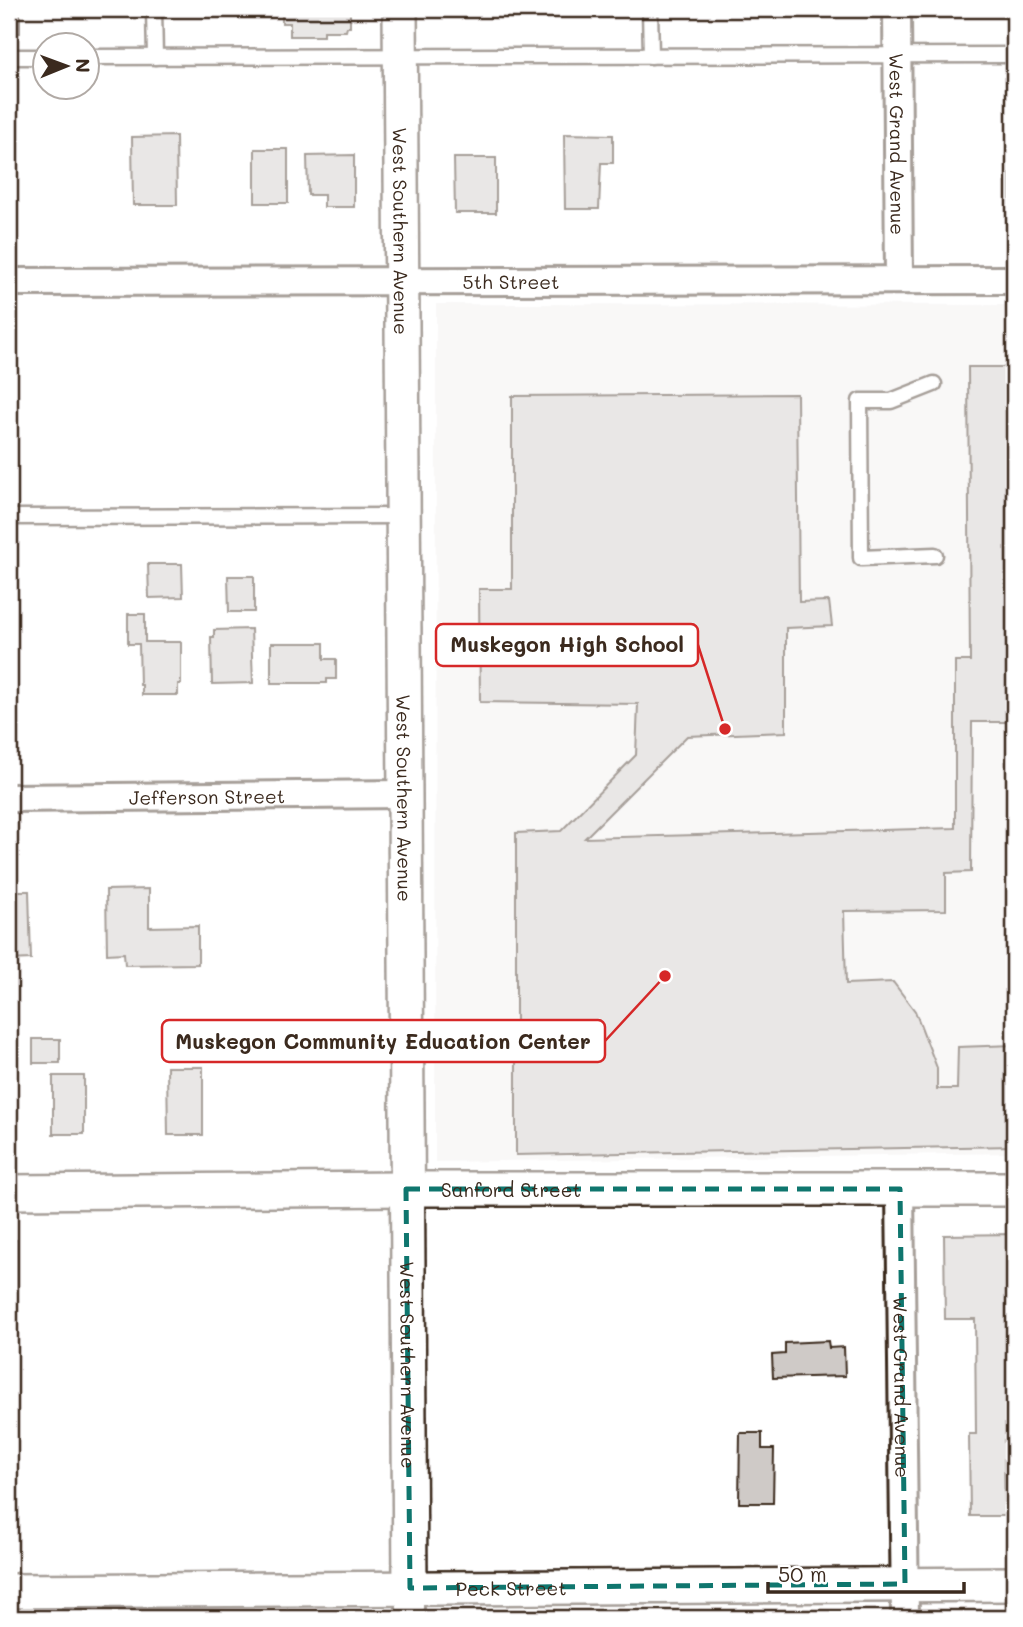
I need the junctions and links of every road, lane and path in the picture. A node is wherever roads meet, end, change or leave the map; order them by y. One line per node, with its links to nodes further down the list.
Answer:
1 (154, 9): 10 (lane)
2 (400, 9): 12 (street, West Southern Avenue)
3 (650, 9): 11 (lane)
4 (897, 9): 6 (street, West Grand Avenue)
5 (1014, 55): 6 (lane)
6 (898, 56): 11 (lane); 13 (street, West Grand Avenue)
7 (9, 57): 8 (lane)
8 (32, 57)
9 (102, 57): 10 (lane)
10 (155, 57): 12 (lane)
11 (651, 57): 12 (lane)
12 (400, 58): 16 (street, West Southern Avenue)
13 (899, 280): 14 (street, 5th Street); 16 (street, 5th Street)
14 (1014, 280)
15 (9, 282): 16 (street, 5th Street)
16 (400, 282): 18 (street, West Southern Avenue)
17 (934, 384): 20 (lane)
18 (402, 516): 19 (lane); 21 (street, West Southern Avenue)
19 (9, 517)
20 (934, 555)
21 (404, 794): 22 (street, Jefferson Street); 23 (street, West Southern Avenue)
22 (9, 798)
23 (406, 1189): 24 (street, Sanford Street); 26 (street, Sanford Street); 30 (street, West Southern Avenue)
24 (900, 1189): 25 (street, Sanford Street); 27 (street, West Grand Avenue)
25 (1014, 1189)
26 (9, 1192)
27 (905, 1584): 28 (street, Peck Street); 30 (street, Peck Street); 31 (street, West Grand Avenue)
28 (1014, 1584)
29 (9, 1591): 30 (street, Peck Street)
30 (410, 1603)
31 (905, 1618)

